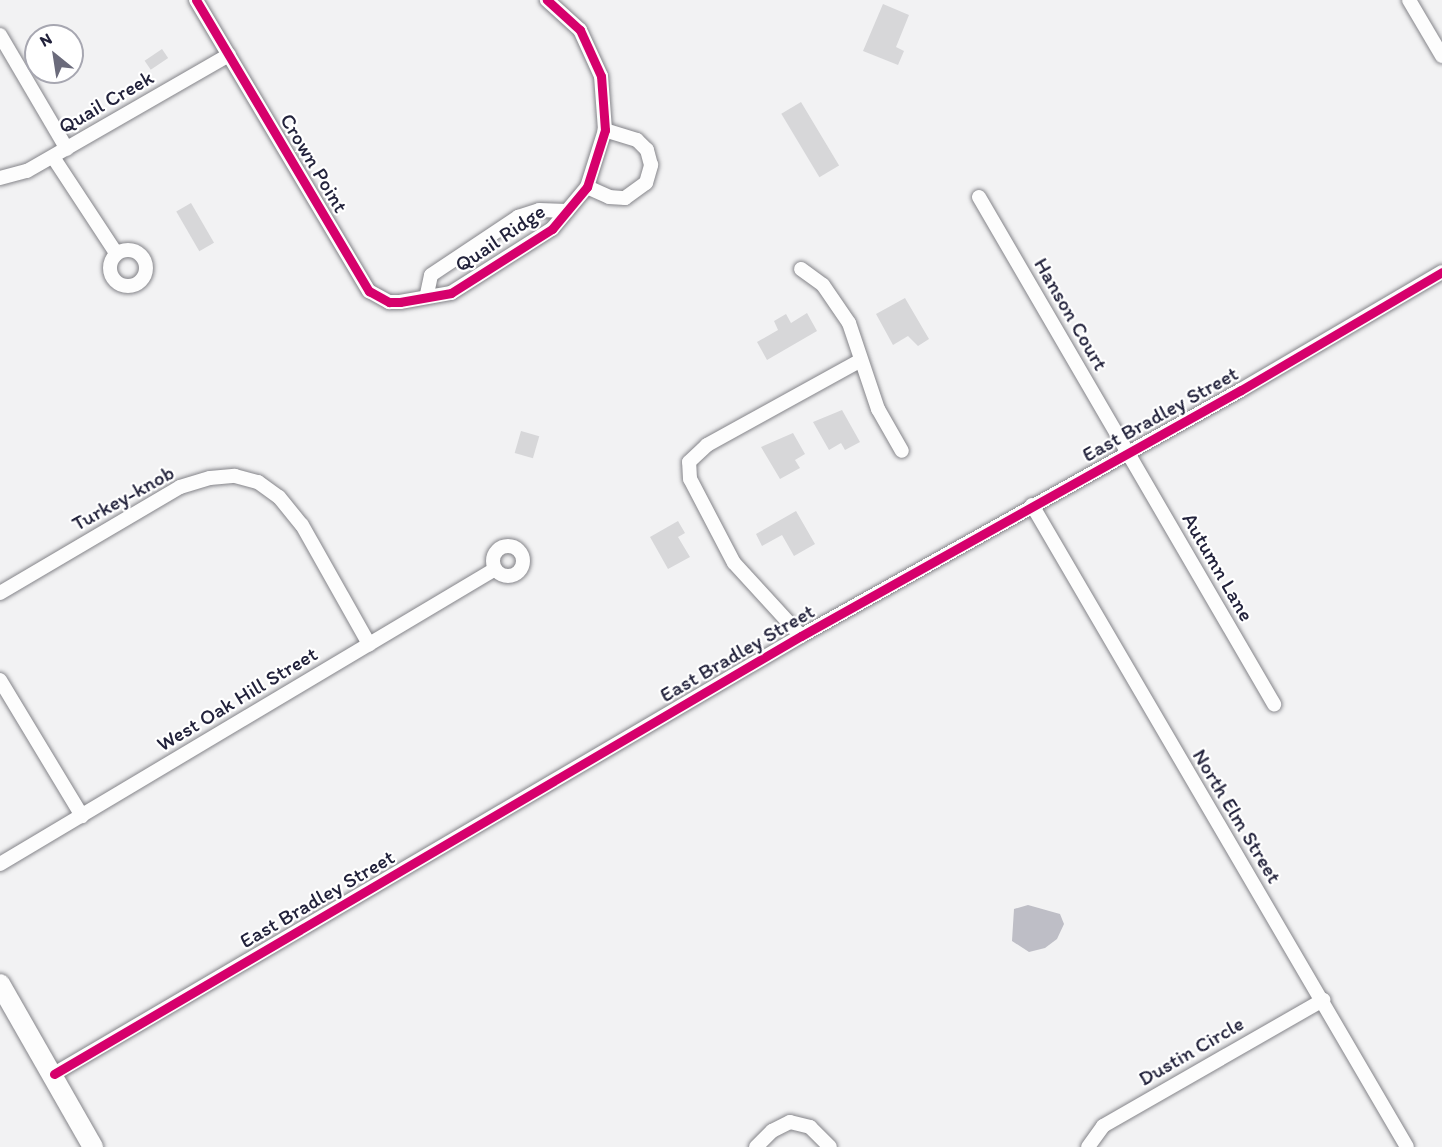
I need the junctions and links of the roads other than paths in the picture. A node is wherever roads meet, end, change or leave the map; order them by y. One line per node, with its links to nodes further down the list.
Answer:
1 (196, 0): 5 (street, Crown Point)
2 (547, 0): 7 (street, Quail Ridge)
3 (1409, 0): 6 (street)
4 (0, 35): 8 (street)
5 (229, 55): 8 (street, Quail Creek); 17 (street, Crown Point)
6 (1442, 56)
7 (605, 130): 11 (street, Quail Ridge); 11 (street)
8 (66, 149): 9 (street, Quail Creek)
9 (53, 156): 10 (street, Quail Creek); 14 (street)
10 (0, 178)
11 (588, 187): 13 (street, Quail Ridge)
12 (979, 196): 20 (street, Hanson Court)
13 (567, 211): 17 (street, Quail Ridge); 17 (street, Quail Ridge)
14 (116, 253)
15 (801, 269): 18 (street)
16 (1442, 272): 20 (street, East Bradley Street)
17 (427, 294)
18 (859, 361): 19 (street); 24 (street)
19 (902, 451)
20 (1127, 452): 21 (street, East Bradley Street); 27 (street, Autumn Lane)
21 (1032, 506): 24 (street, East Bradley Street); 31 (street, North Elm Street)
22 (495, 569): 25 (street, West Oak Hill Street)
23 (0, 593): 25 (street, Turkey-knob)
24 (801, 636): 32 (street, East Bradley Street)
25 (369, 644): 28 (street, West Oak Hill Street)
26 (0, 680): 28 (street)
27 (1274, 704)
28 (82, 816): 29 (street, West Oak Hill Street)
29 (0, 864)
30 (1, 989): 32 (street)
31 (1323, 999): 36 (street, Dustin Circle); 37 (street, North Elm Street)
32 (54, 1074): 33 (street)
33 (93, 1147)
34 (756, 1147): 35 (street)
35 (830, 1147)
36 (1088, 1147)
37 (1407, 1147)

